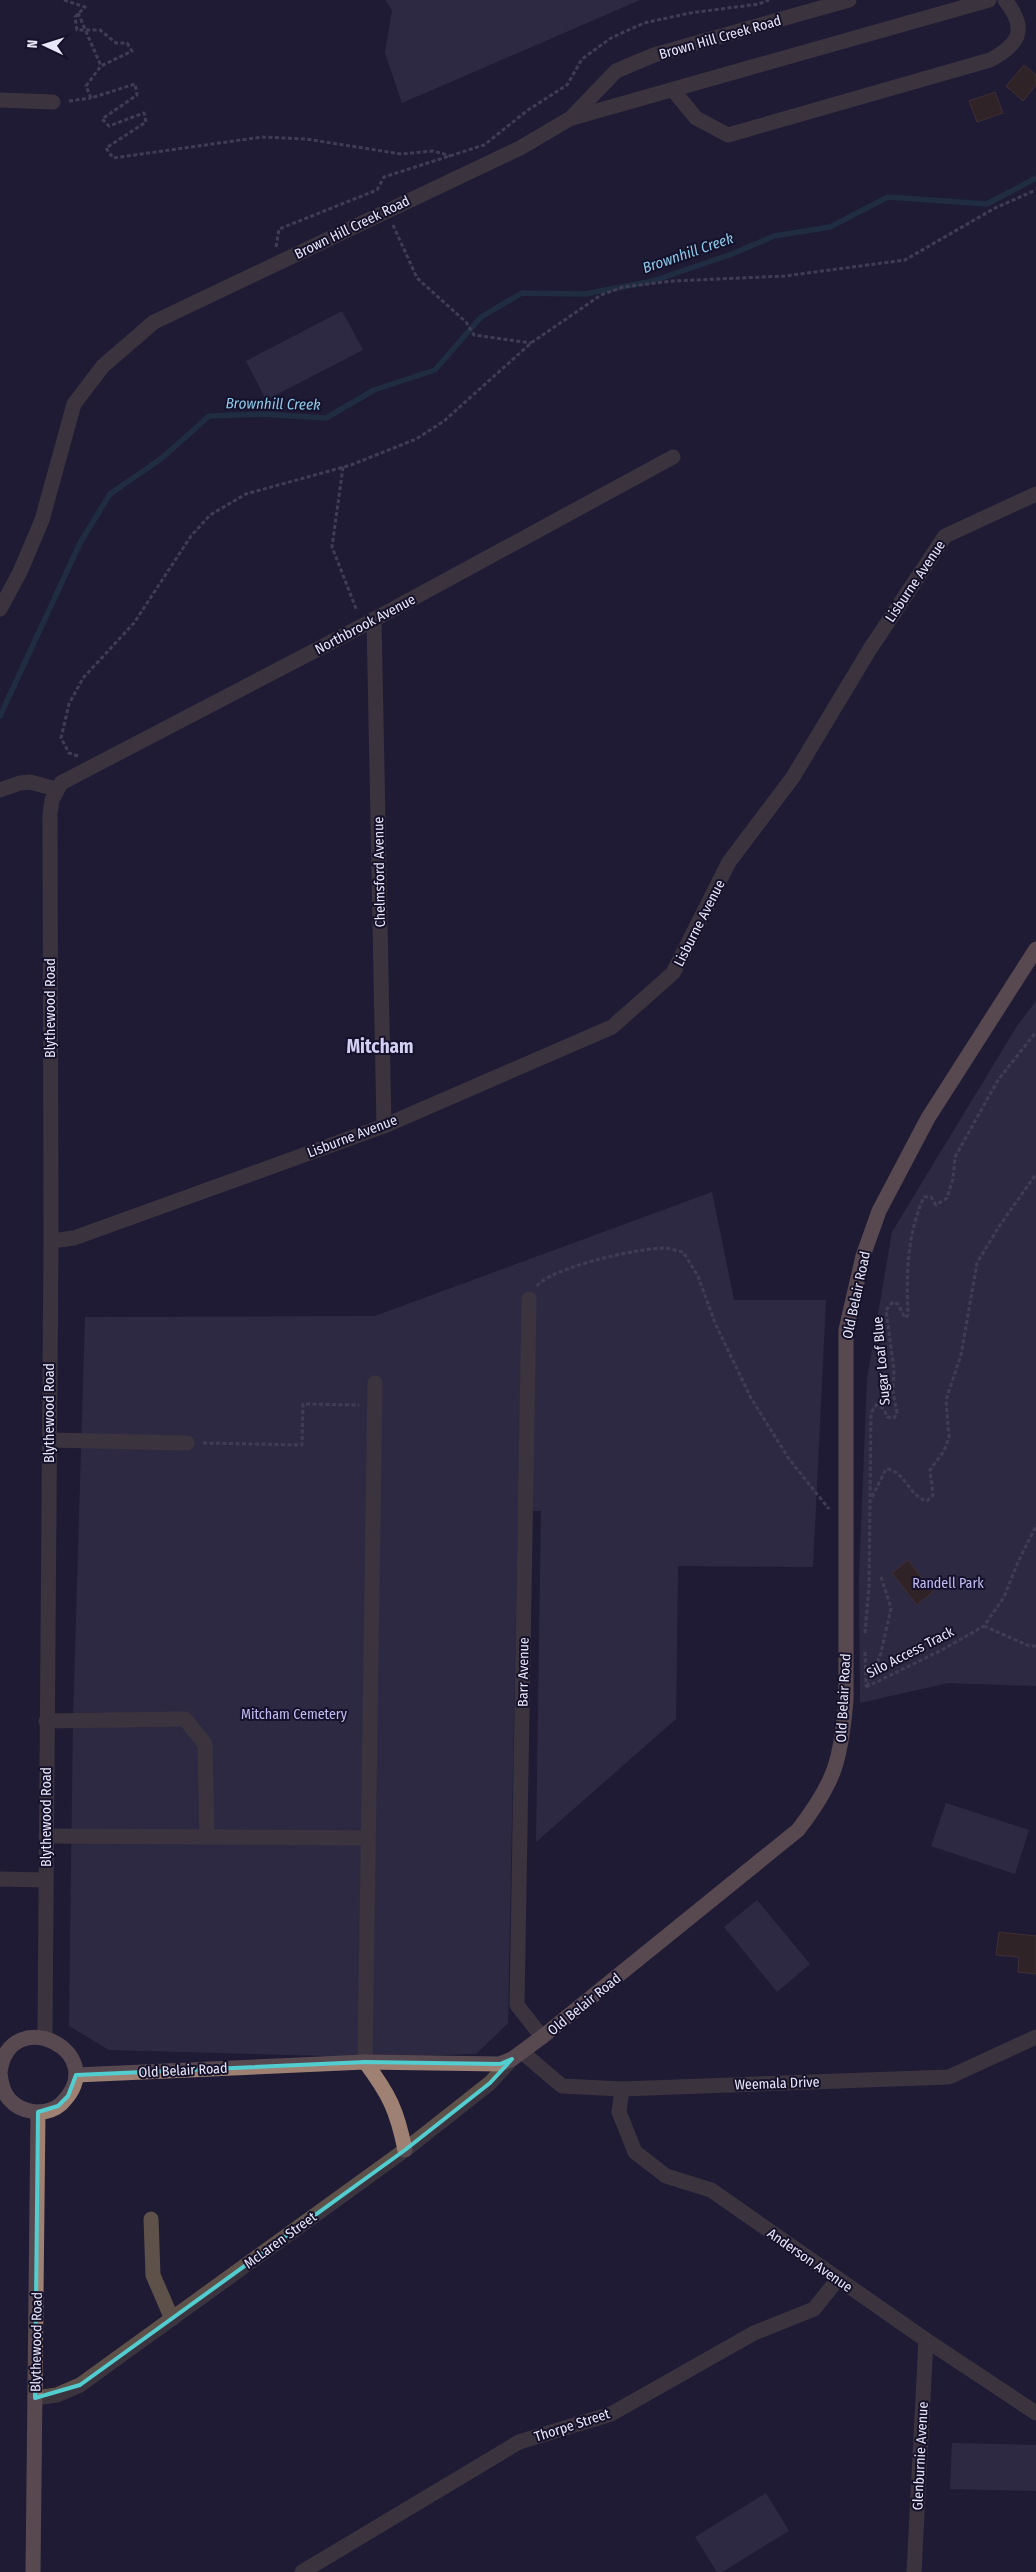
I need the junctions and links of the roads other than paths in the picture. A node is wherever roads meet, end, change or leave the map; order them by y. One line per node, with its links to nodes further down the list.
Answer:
1 (849, 0): 7 (street, Brown Hill Creek Road)
2 (989, 0): 4 (street)
3 (1005, 0): 4 (street)
4 (674, 90): 7 (street)
5 (0, 100): 6 (street)
6 (53, 102)
7 (571, 118): 10 (street, Brown Hill Creek Road)
8 (673, 457): 11 (street, Northbrook Avenue)
9 (1036, 494): 15 (street, Lisburne Avenue)
10 (0, 609)
11 (368, 622): 12 (street, Northbrook Avenue); 15 (street, Chelmsford Avenue)
12 (56, 789): 13 (street); 16 (street, Blythewood Road)
13 (0, 790)
14 (1036, 949): 28 (main road, Old Belair Road)
15 (384, 1126): 16 (street, Lisburne Avenue)
16 (50, 1241): 19 (street, Blythewood Road)
17 (530, 1299): 28 (street, Barr Avenue)
18 (375, 1382): 24 (street)
19 (49, 1440): 20 (street); 21 (street, Blythewood Road)
20 (187, 1443)
21 (46, 1721): 22 (street, Blythewood Road); 23 (street)
22 (46, 1836): 23 (street); 26 (street, Blythewood Road)
23 (207, 1837): 24 (street)
24 (368, 1838): 32 (street)
25 (0, 1878): 26 (street)
26 (46, 1880): 27 (street, Blythewood Road)
27 (45, 2037): 30 (main road); 33 (main road)
28 (542, 2037): 31 (main road, Old Belair Road)
29 (1036, 2037): 35 (street, Weemala Drive)
30 (6, 2047): 34 (main road)
31 (517, 2056): 32 (main road, Old Belair Road); 35 (street, Weemala Drive); 37 (street, McLaren Street)
32 (365, 2062): 33 (main road, Old Belair Road); 37 (main road)
33 (76, 2074): 36 (main road)
34 (0, 2079): 36 (main road)
35 (622, 2090): 39 (street, Anderson Avenue)
36 (38, 2112): 42 (main road, Blythewood Road)
37 (405, 2150): 40 (street, McLaren Street)
38 (151, 2219): 40 (street)
39 (838, 2279): 41 (street, Anderson Avenue); 45 (street, Thorpe Street)
40 (172, 2318): 42 (street, McLaren Street)
41 (926, 2340): 43 (street, Anderson Avenue); 46 (street, Glenburnie Avenue)
42 (35, 2398): 44 (main road, Blythewood Road)
43 (1036, 2413)
44 (33, 2572)
45 (302, 2572)
46 (914, 2572)

